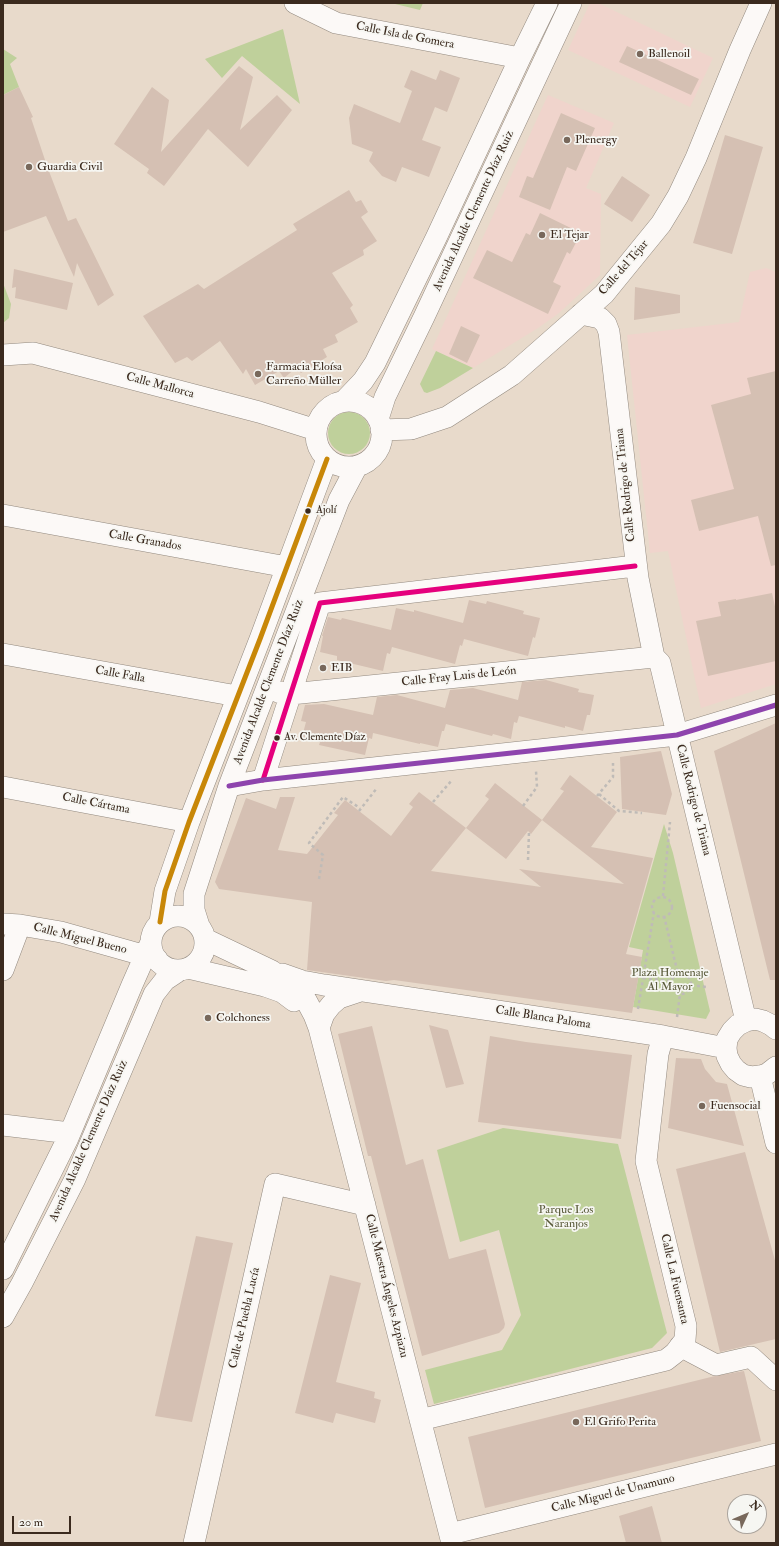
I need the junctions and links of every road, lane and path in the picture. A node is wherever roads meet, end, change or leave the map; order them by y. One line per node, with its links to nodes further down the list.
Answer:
1 (547, 3): 5 (street, Avenida Alcalde Clemente Díaz Ruiz)
2 (572, 3): 9 (street, Avenida Alcalde Clemente Díaz Ruiz)
3 (761, 3): 6 (street, Calle del Tejar)
4 (303, 5): 5 (street, Calle Isla de Gomera)
5 (520, 58): 8 (street, Avenida Alcalde Clemente Díaz Ruiz)
6 (581, 314): 9 (street, Calle del Tejar); 14 (street, Calle Rodrigo de Triana)
7 (3, 355): 10 (street, Calle Mallorca)
8 (344, 401): 9 (street); 10 (street)
9 (380, 425): 12 (street)
10 (316, 430): 11 (street)
11 (327, 459): 12 (street); 15 (street, Avenida Alcalde Clemente Díaz Ruiz)
12 (358, 466): 18 (street, Avenida Alcalde Clemente Díaz Ruiz)
13 (3, 515): 15 (street, Calle Granados)
14 (635, 566): 17 (street, Calle Rodrigo de Triana); 19 (street)
15 (287, 567): 20 (street, Avenida Alcalde Clemente Díaz Ruiz)
16 (3, 654): 20 (street, Calle Falla)
17 (654, 657): 19 (street, Calle Fray Luis de León); 22 (street, Calle Rodrigo de Triana)
18 (264, 691): 19 (street, Calle Fray Luis de León); 28 (street, Avenida Alcalde Clemente Díaz Ruiz)
19 (291, 694): 26 (street)
20 (237, 696): 33 (street, Avenida Alcalde Clemente Díaz Ruiz)
21 (776, 705): 22 (street)
22 (677, 735): 26 (street); 57 (street, Calle Rodrigo de Triana)
23 (612, 757): 32 (path)
24 (536, 766): 31 (path)
25 (456, 774): 30 (path)
26 (263, 780): 28 (street)
27 (381, 783): 37 (path)
28 (229, 786): 43 (street, Avenida Alcalde Clemente Díaz Ruiz)
29 (3, 787): 33 (street, Calle Cártama)
30 (433, 802)
31 (524, 806)
32 (642, 813)
33 (190, 822): 41 (street, Avenida Alcalde Clemente Díaz Ruiz)
34 (670, 822): 38 (path)
35 (529, 832): 36 (path)
36 (528, 860)
37 (319, 879)
38 (662, 896): 39 (path); 40 (path)
39 (654, 912): 40 (path); 49 (path)
40 (664, 916): 48 (path)
41 (160, 922): 43 (street); 44 (street)
42 (11, 925): 44 (street, Calle Miguel Bueno); 46 (street)
43 (202, 932): 45 (street); 47 (street, Calle Maestra Ángeles Azpiazu)
44 (151, 952): 45 (street); 64 (street, Avenida Alcalde Clemente Díaz Ruiz)
45 (184, 969): 58 (street, Calle Maestra Ángeles Azpiazu); 68 (street, Avenida Alcalde Clemente Díaz Ruiz)
46 (3, 970)
47 (272, 971): 53 (street, Calle Blanca Paloma); 58 (street, Calle Maestra Ángeles Azpiazu)
48 (678, 974): 50 (path); 51 (path)
49 (644, 978): 50 (path); 55 (path)
50 (671, 982): 54 (path)
51 (691, 985): 52 (path); 54 (path)
52 (706, 987)
53 (360, 991): 58 (street); 60 (street, Calle Blanca Paloma)
54 (680, 994): 56 (path)
55 (638, 1009)
56 (677, 1017)
57 (746, 1021): 59 (street); 61 (street)
58 (319, 1028): 66 (street, Calle Maestra Ángeles Azpiazu)
59 (776, 1030)
60 (663, 1036): 61 (street, Calle Blanca Paloma); 69 (street, Calle La Fuensanta)
61 (726, 1048): 62 (street)
62 (768, 1072): 65 (street)
63 (4, 1127): 64 (street)
64 (70, 1133): 67 (street, Avenida Alcalde Clemente Díaz Ruiz)
65 (776, 1143)
66 (365, 1204): 71 (street, Calle Maestra Ángeles Azpiazu); 74 (street, Calle de Puebla Lucía)
67 (3, 1269)
68 (3, 1317)
69 (680, 1346): 70 (street); 71 (street, Calle La Fuensanta)
70 (776, 1380)
71 (420, 1420): 73 (street, Calle Maestra Ángeles Azpiazu)
72 (776, 1454): 73 (street, Calle Miguel de Unamuno)
73 (451, 1538)
74 (194, 1543)

